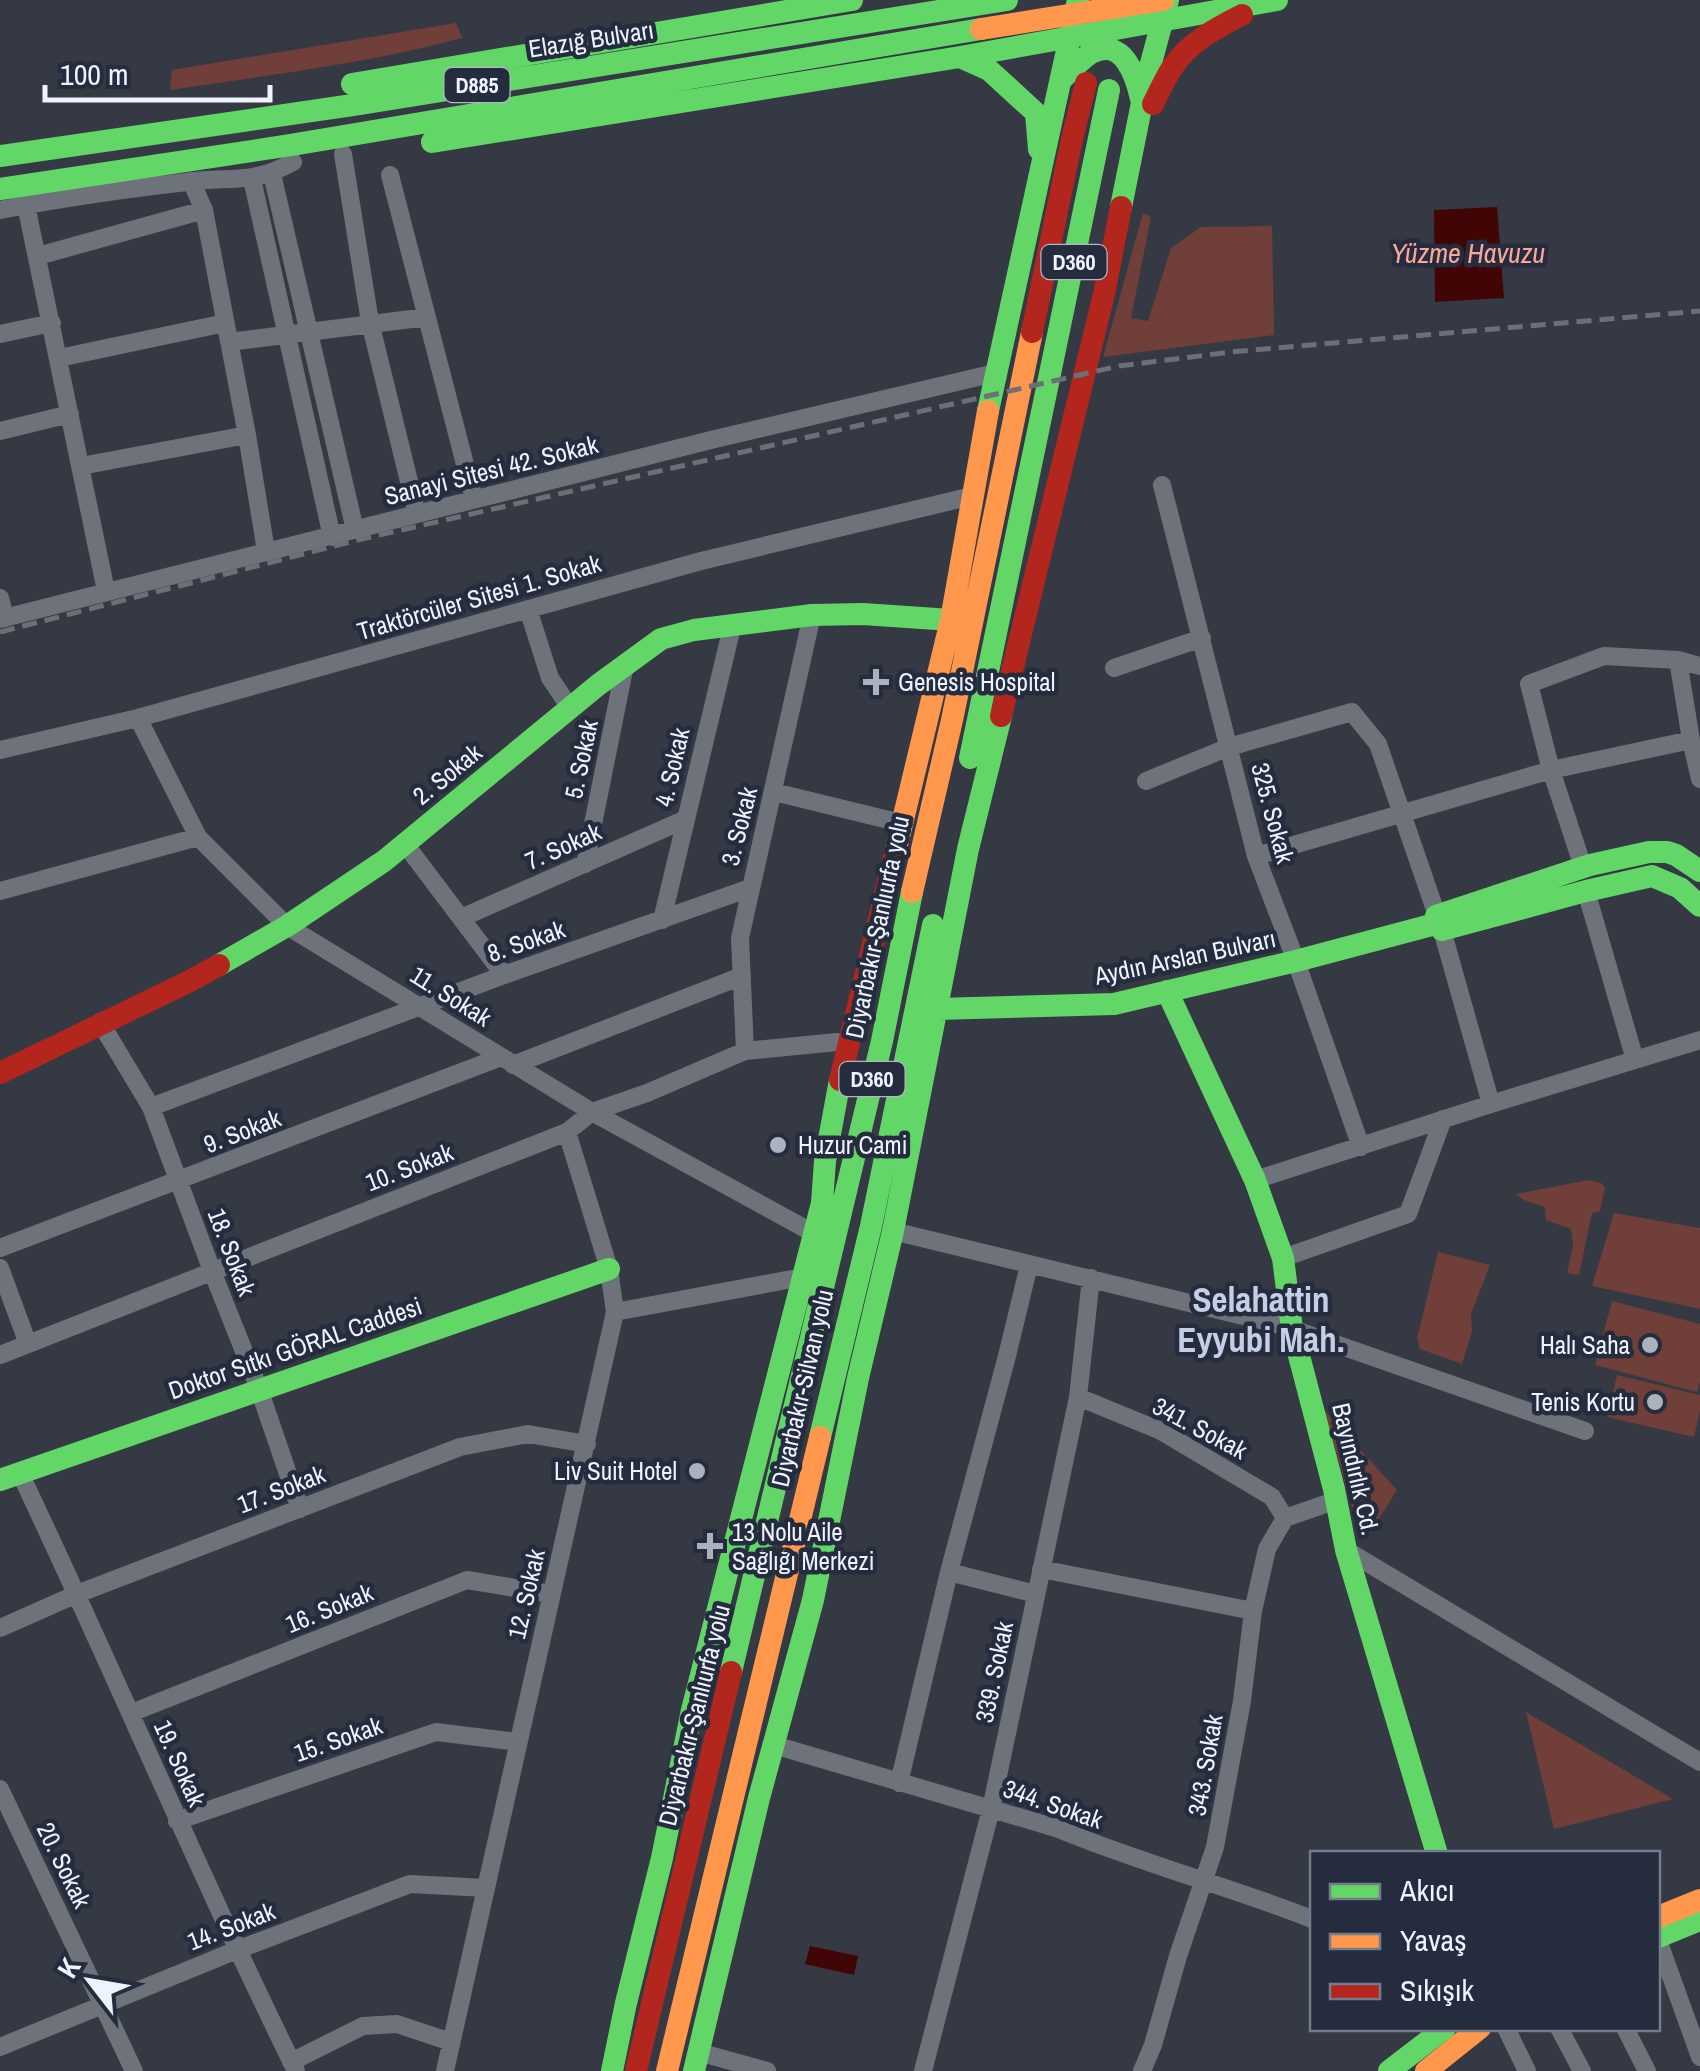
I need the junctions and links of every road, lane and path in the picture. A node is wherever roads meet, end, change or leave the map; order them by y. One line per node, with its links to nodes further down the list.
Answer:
1 (852, 0): 11 (main road)
2 (1007, 0): 11 (main road, Elazığ Bulvarı / D885)
3 (1078, 0): 6 (main road)
4 (1276, 0): 5 (main road); 10 (main road)
5 (1164, 7): 6 (main road); 9 (main road, D360); 15 (main road, D885)
6 (1069, 38): 7 (main road); 8 (main road)
7 (960, 57): 12 (main road); 20 (main road)
8 (1060, 80): 9 (main road); 20 (main road)
9 (1143, 107): 10 (main road, D360)
10 (1138, 133): 61 (main road, D360)
11 (138, 136): 13 (main road, Elazığ Bulvarı / D885)
12 (343, 154): 14 (main road); 27 (street)
13 (0, 156)
14 (294, 162): 15 (main road); 16 (street)
15 (150, 168): 21 (main road, D885)
16 (272, 174): 18 (street); 29 (street)
17 (390, 174): 26 (street)
18 (252, 178): 19 (street); 32 (street)
19 (192, 181): 22 (street); 24 (street)
20 (1040, 182): 34 (main road)
21 (0, 190)
22 (26, 205): 23 (street); 25 (street)
23 (0, 210)
24 (204, 210): 25 (street); 30 (street)
25 (38, 256): 28 (street)
26 (427, 317): 27 (street); 41 (street)
27 (370, 322): 29 (street); 42 (street)
28 (52, 323): 31 (street); 33 (street)
29 (310, 331): 32 (street); 43 (street)
30 (227, 332): 32 (street); 33 (street); 37 (street)
31 (0, 334)
32 (288, 334): 44 (street)
33 (59, 358): 35 (street)
34 (995, 372): 40 (main road); 41 (street, Sanayi Sitesi 42. Sokak)
35 (70, 414): 36 (street); 38 (street)
36 (0, 431)
37 (247, 436): 38 (street); 45 (street)
38 (81, 466): 46 (street)
39 (1162, 484): 54 (street, 325. Sokak)
40 (972, 496): 48 (street, Traktörcüler Sitesi 1. Sokak); 51 (main road)
41 (474, 499): 42 (street, Sanayi Sitesi 42. Sokak)
42 (416, 514): 43 (street, Sanayi Sitesi 42. Sokak)
43 (355, 530): 44 (street, Sanayi Sitesi 42. Sokak)
44 (332, 537): 45 (street, Sanayi Sitesi 42. Sokak)
45 (266, 551): 46 (street, Sanayi Sitesi 42. Sokak)
46 (106, 591): 50 (street, Sanayi Sitesi 42. Sokak)
47 (0, 598): 50 (street)
48 (528, 609): 59 (street); 60 (street, Traktörcüler Sitesi 1. Sokak)
49 (812, 615): 51 (main road, 2. Sokak); 53 (main road, 2. Sokak); 68 (street, 3. Sokak)
50 (2, 618)
51 (950, 620): 71 (main road)
52 (999, 625): 61 (main road); 87 (main road, Diyarbakır-Şanlıurfa yolu / D360); 93 (main road, D360)
53 (732, 627): 56 (main road, 2. Sokak); 70 (street, 4. Sokak)
54 (1202, 638): 58 (street); 63 (street, 325. Sokak)
55 (1678, 660): 57 (street); 62 (street); 65 (street)
56 (625, 665): 59 (main road, 2. Sokak); 76 (street, 5. Sokak)
57 (1700, 666)
58 (1114, 668)
59 (571, 709): 73 (main road, 2. Sokak)
60 (138, 718): 64 (street, Traktörcüler Sitesi 1. Sokak); 72 (street, 11. Sokak)
61 (996, 737): 93 (main road, D360)
62 (1691, 740): 65 (street); 66 (street)
63 (1230, 747): 67 (street); 69 (street); 75 (street, 325. Sokak)
64 (0, 750)
65 (1551, 770): 69 (street); 77 (street)
66 (1700, 779)
67 (1146, 780)
68 (774, 792): 71 (street); 79 (street, 3. Sokak)
69 (1401, 812): 75 (street); 85 (street)
70 (686, 820): 76 (street, 7. Sokak); 84 (street, 4. Sokak)
71 (901, 822): 74 (main road)
72 (198, 838): 80 (street); 86 (street, 11. Sokak)
73 (404, 844): 83 (street); 86 (main road, 2. Sokak)
74 (894, 851): 87 (main road); 110 (main road)
75 (1256, 856): 88 (street, 325. Sokak)
76 (585, 864): 83 (street, 7. Sokak)
77 (1584, 868): 78 (main road, Aydın Arslan Bulvarı); 85 (main road, Aydın Arslan Bulvarı)
78 (1700, 871)
79 (750, 888): 84 (street, 8. Sokak); 90 (street, 3. Sokak)
80 (0, 891)
81 (1586, 892): 82 (main road); 85 (main road); 98 (street)
82 (1700, 906)
83 (462, 918): 89 (street)
84 (662, 920): 89 (street, 8. Sokak)
85 (1439, 923): 88 (main road, Aydın Arslan Bulvarı); 101 (street)
86 (287, 926): 92 (street, 11. Sokak); 94 (main road, 2. Sokak)
87 (900, 941): 133 (main road, Diyarbakır-Şanlıurfa yolu / D360)
88 (1296, 962): 91 (main road, Aydın Arslan Bulvarı); 106 (street, 325. Sokak)
89 (504, 975): 92 (street, 8. Sokak)
90 (742, 976): 97 (street, 3. Sokak); 99 (street, 9. Sokak)
91 (1167, 992): 93 (main road, Aydın Arslan Bulvarı); 107 (main road, Bayındırlık Cd.)
92 (420, 1006): 99 (street, 11. Sokak); 102 (street, 8. Sokak)
93 (926, 1009): 109 (main road); 144 (main road, Diyarbakır-Silvan yolu / D360)
94 (100, 1022): 100 (main road, 2. Sokak); 102 (street, 18. Sokak)
95 (1700, 1040): 98 (street)
96 (838, 1042): 97 (street, 10. Sokak)
97 (744, 1052): 103 (street, 10. Sokak)
98 (1635, 1060): 101 (street)
99 (507, 1061): 103 (street, 11. Sokak); 108 (street, 9. Sokak)
100 (0, 1072)
101 (1491, 1104): 104 (street)
102 (151, 1107): 108 (street, 18. Sokak)
103 (592, 1112): 105 (street, 10. Sokak); 110 (street, 11. Sokak)
104 (1443, 1119): 106 (street); 112 (street)
105 (567, 1132): 115 (street, 12. Sokak); 116 (street, 10. Sokak)
106 (1360, 1146): 107 (street)
107 (1255, 1180): 112 (main road, Bayındırlık Cd.)
108 (178, 1182): 111 (street, 9. Sokak); 116 (street, 18. Sokak)
109 (893, 1231): 113 (street); 129 (main road)
110 (815, 1234): 117 (main road)
111 (0, 1248)
112 (1282, 1258): 120 (main road, Bayındırlık Cd.)
113 (1029, 1265): 118 (street); 136 (street)
114 (0, 1268): 121 (street)
115 (609, 1269): 119 (street, 12. Sokak); 123 (main road, Doktor Sıtkı GÖRAL Caddesi)
116 (212, 1271): 121 (street, 10. Sokak); 123 (street, 18. Sokak)
117 (802, 1277): 119 (street); 127 (main road)
118 (1091, 1278): 120 (street); 124 (street, 339. Sokak)
119 (615, 1312): 126 (street, 12. Sokak)
120 (1292, 1329): 125 (street); 130 (main road, Bayındırlık Cd.)
121 (28, 1344): 122 (street, 10. Sokak)
122 (0, 1355)
123 (260, 1389): 128 (main road, Doktor Sıtkı GÖRAL Caddesi); 131 (street, 18. Sokak)
124 (1078, 1398): 132 (street, 341. Sokak); 135 (street, 339. Sokak)
125 (1585, 1431)
126 (587, 1444): 131 (street, 17. Sokak); 138 (street, 12. Sokak)
127 (753, 1470): 133 (main road); 151 (main road)
128 (10, 1477): 137 (street, 19. Sokak)
129 (834, 1497): 144 (main road); 146 (main road)
130 (1336, 1500): 132 (street); 134 (main road, Bayındırlık Cd.)
131 (300, 1509): 137 (street, 17. Sokak)
132 (1286, 1518): 140 (street, 343. Sokak)
133 (764, 1538): 142 (main road, Diyarbakır-Şanlıurfa yolu / D360)
134 (1346, 1550): 147 (street); 153 (main road, Bayındırlık Cd.)
135 (1041, 1568): 139 (street, 339. Sokak); 140 (street)
136 (949, 1572): 139 (street); 148 (street)
137 (78, 1594): 141 (street, 17. Sokak); 143 (street, 19. Sokak)
138 (551, 1594): 143 (street, 16. Sokak); 145 (street, 12. Sokak)
139 (1036, 1594): 150 (street, 339. Sokak)
140 (1253, 1611): 154 (street, 343. Sokak)
141 (0, 1628)
142 (726, 1698): 151 (main road); 178 (main road, Diyarbakır-Şanlıurfa yolu / D360)
143 (131, 1713): 152 (street, 19. Sokak)
144 (750, 1721): 179 (main road, Diyarbakır-Silvan yolu / D360)
145 (518, 1742): 152 (street, 15. Sokak); 155 (street, 12. Sokak)
146 (774, 1745): 148 (street, 344. Sokak); 172 (main road)
147 (1700, 1762)
148 (899, 1783): 150 (street, 344. Sokak)
149 (0, 1788): 163 (street, 20. Sokak)
150 (991, 1809): 154 (street, 344. Sokak); 181 (street, 339. Sokak)
151 (670, 1818): 177 (main road)
152 (178, 1821): 162 (street, 19. Sokak)
153 (1437, 1851)
154 (1203, 1882): 158 (street, 344. Sokak); 182 (street, 343. Sokak)
155 (486, 1888): 162 (street, 14. Sokak); 169 (street, 12. Sokak)
156 (1700, 1900): 157 (main road)
157 (1660, 1916)
158 (1310, 1918)
159 (1700, 1920): 160 (main road)
160 (1660, 1938)
161 (1660, 1945): 171 (street)
162 (237, 1950): 163 (street, 14. Sokak); 173 (street, 19. Sokak)
163 (103, 2004): 170 (street, 14. Sokak); 175 (street, 20. Sokak)
164 (1442, 2031): 183 (main road)
165 (1477, 2031): 174 (main road)
166 (1507, 2031): 184 (street)
167 (1561, 2031): 185 (street)
168 (1626, 2031): 186 (street)
169 (452, 2042): 173 (street); 176 (street, 12. Sokak)
170 (0, 2046)
171 (1700, 2057)
172 (696, 2062): 180 (street)
173 (294, 2067)
174 (1440, 2067)
175 (134, 2071)
176 (445, 2071)
177 (612, 2071)
178 (636, 2071)
179 (667, 2071)
180 (767, 2071)
181 (923, 2071)
182 (1142, 2071)
183 (1388, 2071)
184 (1527, 2071)
185 (1582, 2071)
186 (1646, 2071)

